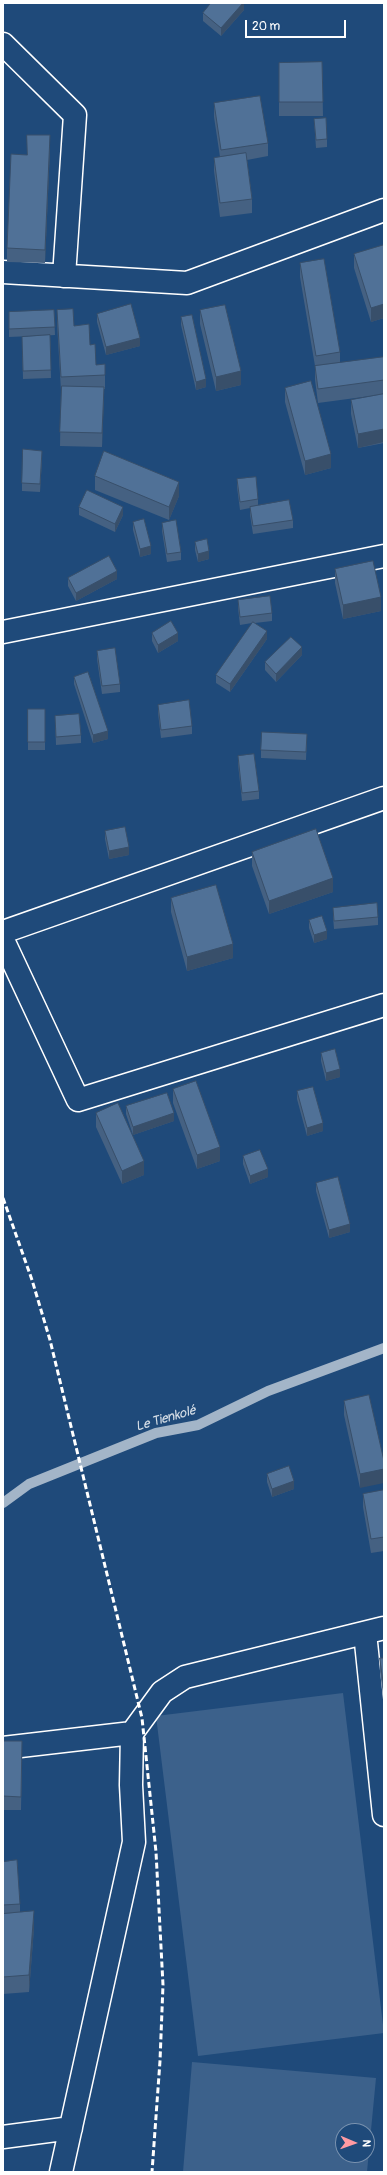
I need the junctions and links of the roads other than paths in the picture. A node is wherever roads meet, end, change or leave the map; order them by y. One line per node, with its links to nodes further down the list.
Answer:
1 (3, 44): 4 (street)
2 (384, 210): 4 (street)
3 (3, 272): 4 (street)
4 (64, 276)
5 (384, 556): 6 (street)
6 (3, 632)
7 (384, 798): 8 (street)
8 (3, 932)
9 (3, 940): 10 (street)
10 (384, 1005)
11 (374, 1630): 12 (street); 14 (street)
12 (132, 1733): 13 (street); 15 (street)
13 (3, 1748)
14 (384, 1815)
15 (71, 2128): 16 (street); 17 (street)
16 (3, 2137)
17 (61, 2172)

